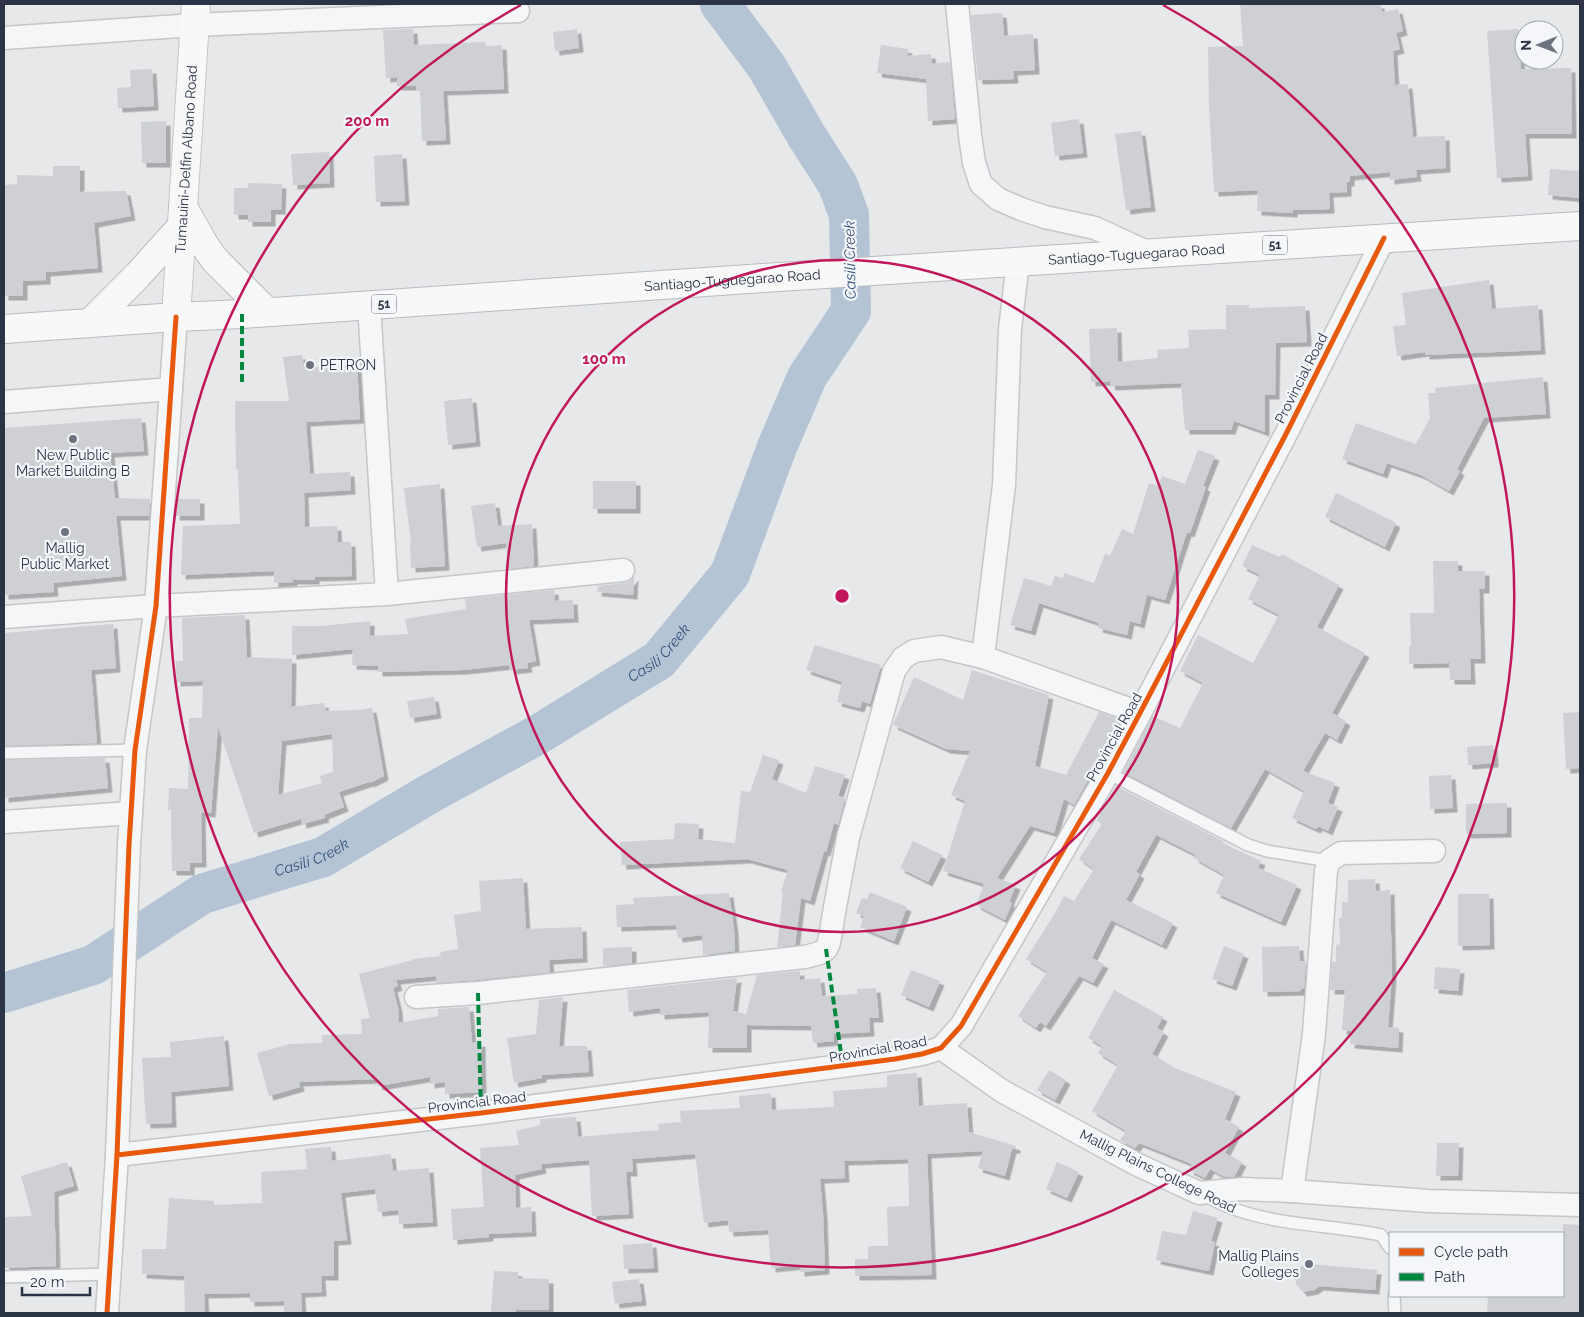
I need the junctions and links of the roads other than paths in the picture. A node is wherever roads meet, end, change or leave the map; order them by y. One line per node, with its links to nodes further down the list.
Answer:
1 (957, 4): 8 (street)
2 (518, 11): 3 (street)
3 (195, 14): 4 (street); 5 (main road, Tumauini-Delfin Albano Road)
4 (4, 38)
5 (182, 216): 11 (main road); 12 (main road, Tumauini-Delfin Albano Road); 13 (main road)
6 (1580, 226): 7 (main road, Santiago-Tuguegarao Road / 51)
7 (1384, 238): 8 (main road, Santiago-Tuguegarao Road / 51); 22 (street, Provincial Road)
8 (1147, 252): 9 (main road, Santiago-Tuguegarao Road / 51)
9 (1018, 262): 10 (main road, Santiago-Tuguegarao Road / 51); 21 (street)
10 (368, 305): 11 (main road, Santiago-Tuguegarao Road / 51); 18 (street)
11 (267, 312): 12 (main road, Santiago-Tuguegarao Road / 51)
12 (176, 317): 13 (main road, Santiago-Tuguegarao Road / 51); 15 (street)
13 (90, 323): 14 (main road, Santiago-Tuguegarao Road / 51)
14 (4, 329)
15 (171, 389): 16 (street); 19 (street)
16 (4, 402)
17 (624, 570): 18 (street)
18 (387, 594): 19 (street)
19 (156, 606): 20 (street); 23 (street)
20 (4, 617)
21 (983, 657): 22 (street); 30 (street)
22 (1140, 713): 25 (street, Provincial Road)
23 (135, 750): 24 (lane); 26 (street)
24 (4, 752)
25 (1108, 773): 29 (lane); 31 (street, Provincial Road)
26 (131, 813): 27 (street); 32 (street)
27 (4, 822)
28 (1434, 851): 29 (street)
29 (1329, 861): 33 (street)
30 (416, 997)
31 (941, 1048): 32 (street, Provincial Road); 34 (street, Mallig Plains College Road)
32 (117, 1155): 37 (street)
33 (1292, 1190): 34 (street); 35 (street)
34 (1199, 1193): 36 (lane, Mallig Plains College Road)
35 (1580, 1205)
36 (1389, 1247)
37 (109, 1274): 38 (lane); 40 (street)
38 (4, 1277)
39 (1394, 1297): 41 (lane)
40 (107, 1313)
41 (1394, 1313)

